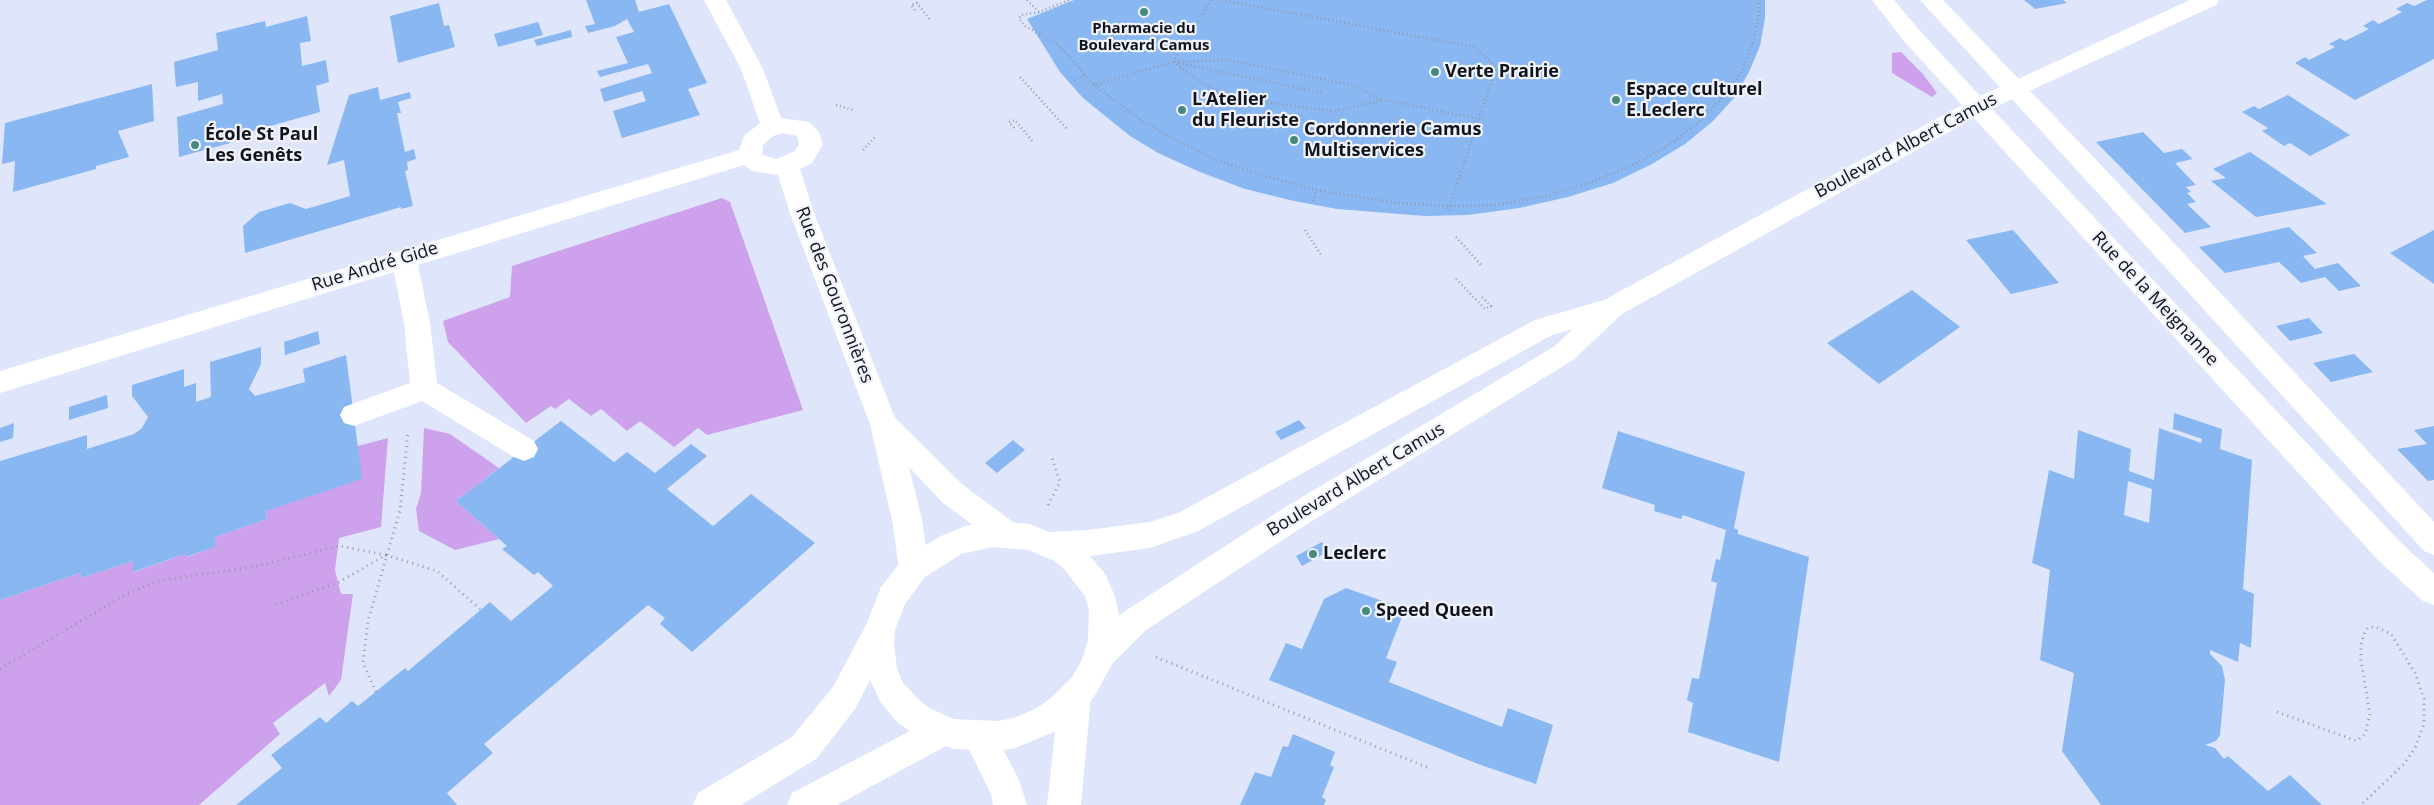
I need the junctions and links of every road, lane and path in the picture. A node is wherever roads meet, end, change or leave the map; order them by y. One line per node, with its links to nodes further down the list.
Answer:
1 (715, 0): 27 (street)
2 (1026, 0): 11 (path)
3 (1070, 0): 11 (path)
4 (1211, 0): 13 (path)
5 (1222, 0): 26 (path)
6 (1758, 0): 37 (path)
7 (1883, 0): 24 (street, Rue de la Meignanne)
8 (1931, 0): 18 (street)
9 (2208, 0): 18 (street, Boulevard Albert Camus)
10 (915, 10): 12 (path)
11 (1039, 12): 14 (path)
12 (931, 21)
13 (1173, 62): 17 (path); 19 (path); 22 (path); 22 (path)
14 (1085, 75): 16 (path); 17 (path)
15 (1020, 77): 21 (path)
16 (1074, 81)
17 (1094, 85): 35 (path)
18 (2015, 90): 24 (street, Boulevard Albert Camus); 55 (street)
19 (1322, 93)
20 (1042, 95): 21 (path)
21 (1038, 97): 29 (path)
22 (1383, 100): 26 (path)
23 (836, 105): 25 (path)
24 (1977, 107): 46 (street, Boulevard Albert Camus); 59 (street, Rue de la Meignanne)
25 (853, 110)
26 (1480, 119): 37 (path)
27 (774, 127): 33 (street); 34 (street)
28 (1014, 128): 31 (path)
29 (1066, 129)
30 (875, 137): 32 (path)
31 (1034, 143)
32 (863, 150)
33 (750, 155): 34 (street); 42 (street, Rue André Gide)
34 (787, 165): 50 (street, Rue des Gouronnières)
35 (1316, 190): 36 (path); 37 (path)
36 (1313, 201)
37 (1448, 206): 38 (path)
38 (1448, 211)
39 (1305, 230): 41 (path)
40 (1456, 237): 43 (path)
41 (1321, 255)
42 (404, 258): 47 (street, Rue André Gide); 48 (street)
43 (1482, 266)
44 (1456, 279): 45 (path)
45 (1482, 297)
46 (1613, 307): 56 (street, Boulevard Albert Camus); 63 (street, Boulevard Albert Camus)
47 (0, 382)
48 (424, 389): 49 (street); 51 (street); 57 (path)
49 (354, 415)
50 (884, 424): 54 (street, Rue des Gouronnières); 58 (street, Rue des Gouronnières)
51 (524, 449)
52 (1051, 455): 53 (path)
53 (1051, 500)
54 (1007, 534): 56 (street); 58 (street)
55 (2434, 542)
56 (1050, 544): 63 (street)
57 (386, 555): 60 (path); 61 (path); 65 (path); 66 (path)
58 (914, 568): 62 (street)
59 (2434, 592)
60 (272, 606)
61 (482, 610)
62 (880, 630): 69 (street); 72 (street)
63 (1100, 655): 67 (street)
64 (1156, 656): 71 (path)
65 (0, 669)
66 (376, 692)
67 (1075, 697): 70 (street); 75 (street)
68 (2277, 712): 76 (path)
69 (943, 731): 70 (street); 73 (street)
70 (979, 737): 74 (street)
71 (1431, 769)
72 (710, 805)
73 (804, 805)
74 (1010, 805)
75 (1064, 805)
76 (2361, 805)

